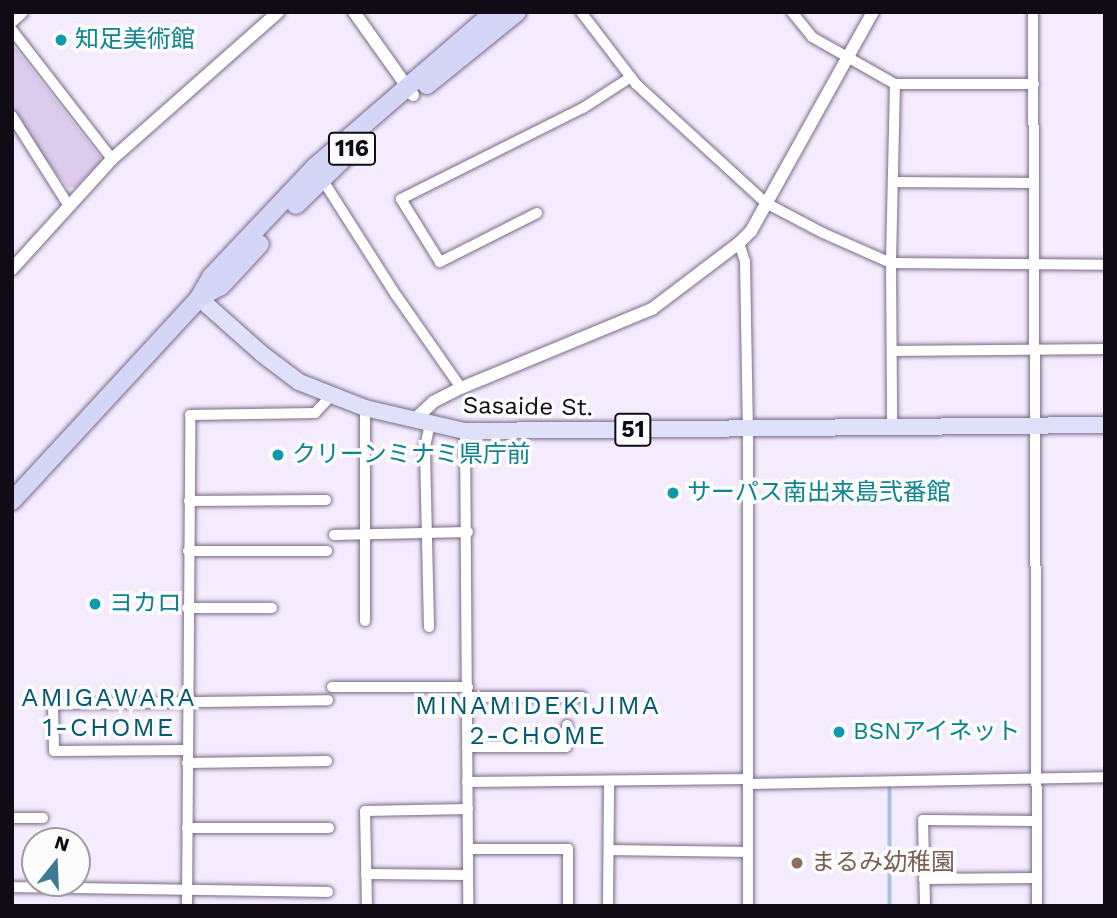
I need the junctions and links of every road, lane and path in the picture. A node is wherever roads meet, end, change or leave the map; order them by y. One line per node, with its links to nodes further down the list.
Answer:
1 (22, 12): 10 (street)
2 (278, 12): 18 (street)
3 (354, 12): 16 (street)
4 (494, 12): 16 (highway, 116)
5 (517, 12): 16 (highway, 116)
6 (582, 12): 13 (street)
7 (792, 12): 12 (street)
8 (873, 12): 12 (street)
9 (1032, 12): 15 (street)
10 (12, 21)
11 (12, 30): 18 (street)
12 (848, 57): 14 (street); 22 (street)
13 (631, 77): 22 (street); 24 (street)
14 (895, 84): 15 (street); 20 (street)
15 (1034, 84): 21 (street)
16 (409, 91): 19 (highway, 116); 30 (highway, 116)
17 (12, 116): 23 (street)
18 (112, 159): 23 (street)
19 (322, 179): 30 (highway, 116); 34 (street)
20 (893, 183): 21 (street); 26 (street)
21 (1034, 183): 27 (street)
22 (766, 203): 25 (street); 26 (street)
23 (69, 206): 29 (street)
24 (537, 213)
25 (739, 243): 34 (street); 41 (street)
26 (891, 263): 27 (street); 33 (street)
27 (1034, 265): 28 (street); 31 (street)
28 (1105, 265)
29 (12, 269)
30 (199, 298): 35 (main road, Sasaide St. / 51); 45 (highway, 116)
31 (1033, 349): 32 (street); 33 (street); 42 (street)
32 (1105, 349)
33 (892, 351): 40 (street)
34 (461, 388): 37 (street)
35 (331, 397): 36 (main road, Sasaide St. / 51); 46 (street)
36 (365, 408): 37 (main road, Sasaide St. / 51); 48 (street)
37 (414, 420): 38 (main road, Sasaide St. / 51)
38 (430, 424): 43 (main road, Sasaide St. / 51); 49 (street)
39 (1105, 425): 42 (main road, Sasaide St. / 51)
40 (892, 426): 41 (main road, Sasaide St. / 51); 42 (main road, Sasaide St. / 51)
41 (748, 427): 43 (main road, Sasaide St. / 51); 70 (street)
42 (1035, 427): 67 (street)
43 (465, 431): 47 (street)
44 (326, 500): 46 (street)
45 (12, 501)
46 (189, 501): 51 (street)
47 (468, 532): 49 (street); 58 (street)
48 (365, 534): 49 (street); 50 (street); 55 (street)
49 (427, 534): 56 (street)
50 (334, 535)
51 (188, 551): 52 (street); 53 (street)
52 (327, 551)
53 (187, 608): 54 (street); 60 (street)
54 (272, 608)
55 (365, 621)
56 (429, 627)
57 (332, 687): 58 (street)
58 (468, 692): 59 (street); 63 (street)
59 (582, 697)
60 (187, 700): 61 (street); 64 (street); 64 (street)
61 (328, 700)
62 (567, 725): 63 (street)
63 (467, 747): 71 (street)
64 (187, 750): 66 (street)
65 (327, 761): 66 (street)
66 (187, 763): 76 (street)
67 (1037, 777): 68 (street); 70 (street); 75 (street)
68 (1105, 777)
69 (609, 781): 70 (street); 71 (street); 79 (street)
70 (748, 781): 80 (street)
71 (467, 782): 72 (street)
72 (468, 809): 78 (street); 81 (street)
73 (12, 818): 74 (street)
74 (43, 818)
75 (1037, 821): 83 (street); 84 (street)
76 (187, 828): 77 (street); 86 (street)
77 (329, 828)
78 (468, 849): 82 (street); 91 (street)
79 (610, 850): 80 (street); 92 (street)
80 (748, 852): 93 (street)
81 (366, 874): 82 (street); 89 (street)
82 (468, 875): 90 (street)
83 (1035, 878): 84 (street); 95 (street)
84 (924, 879): 94 (street)
85 (12, 887): 86 (street)
86 (187, 889): 87 (street); 88 (street)
87 (328, 892)
88 (187, 906)
89 (367, 906)
90 (468, 906)
91 (568, 906)
92 (608, 906)
93 (748, 906)
94 (925, 906)
95 (1037, 906)

